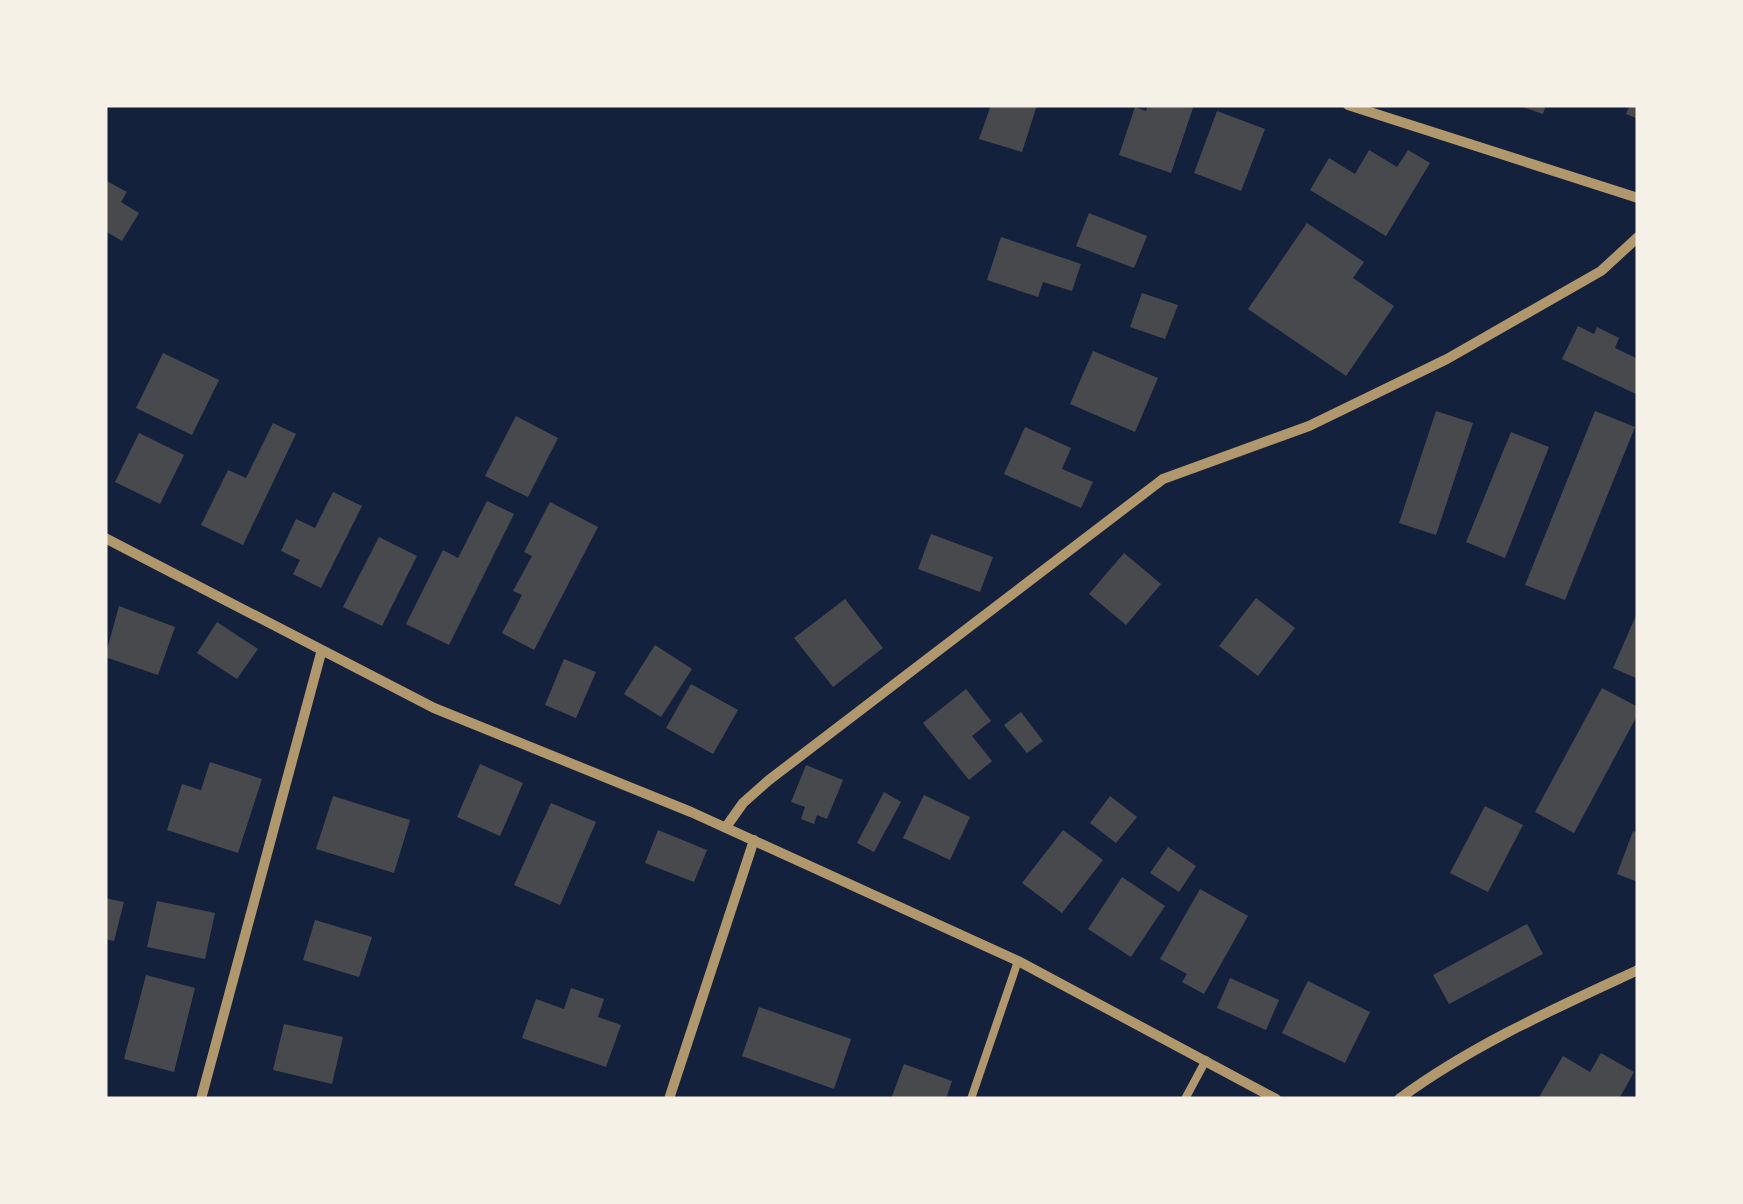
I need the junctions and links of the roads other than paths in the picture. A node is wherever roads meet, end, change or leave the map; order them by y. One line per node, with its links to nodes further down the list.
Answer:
1 (1348, 105): 2 (street)
2 (1638, 198)
3 (1638, 237): 6 (street)
4 (105, 538): 5 (street)
5 (322, 652): 6 (street); 11 (street)
6 (726, 828): 7 (street)
7 (754, 840): 8 (street); 12 (street)
8 (1018, 961): 10 (street); 13 (lane)
9 (1638, 970): 16 (street)
10 (1206, 1060): 14 (lane); 15 (street)
11 (201, 1099)
12 (668, 1099)
13 (970, 1099)
14 (1185, 1099)
15 (1276, 1099)
16 (1399, 1099)

